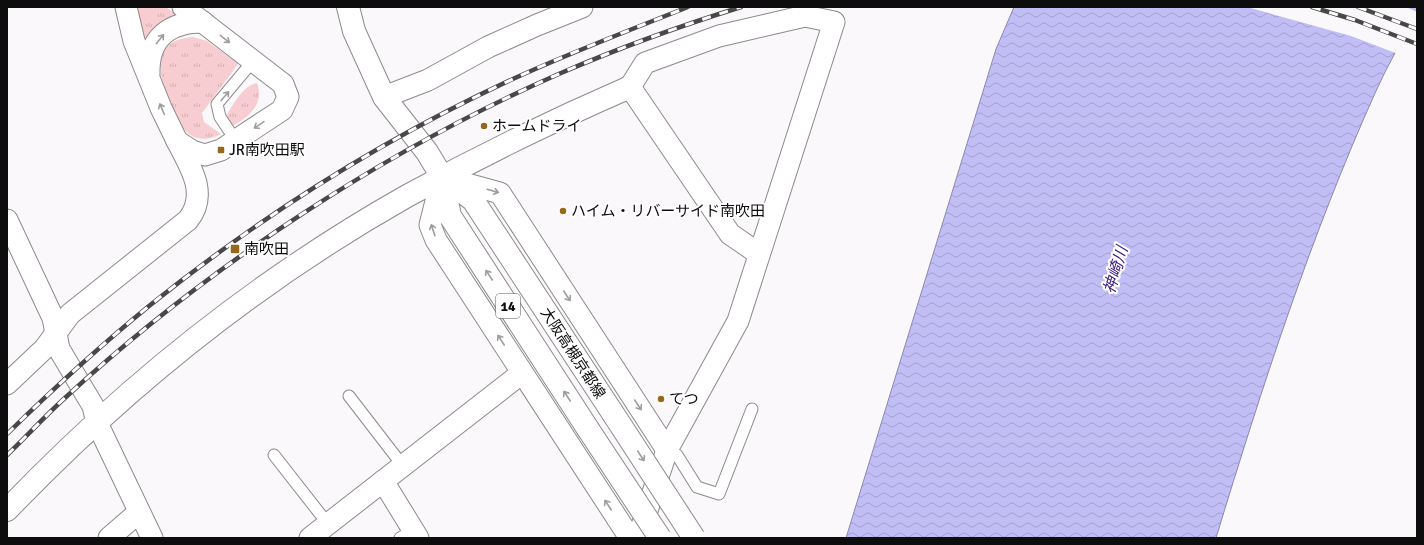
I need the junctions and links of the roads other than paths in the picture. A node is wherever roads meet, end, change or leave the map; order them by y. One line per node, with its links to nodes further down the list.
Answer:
1 (126, 7): 7 (street)
2 (183, 7): 5 (street)
3 (348, 7): 9 (main road, 大阪高槻京都線 / 14)
4 (582, 7): 9 (street)
5 (203, 22): 6 (street, one-way to 6); 7 (street, one-way to 5)
6 (253, 61): 11 (lane, one-way to 6); 11 (street, one-way to 11)
7 (148, 74): 10 (street, one-way to 7)
8 (630, 87): 12 (main road); 14 (street); 14 (street)
9 (384, 97): 12 (main road, 大阪高槻京都線 / 14)
10 (177, 141): 11 (street); 15 (street)
11 (236, 141)
12 (442, 177): 16 (street, one-way to 12); 20 (main road); 21 (street, one-way to 21); 34 (main road, 大阪高槻京都線 / 14, one-way to 12, bridge); 35 (main road, 大阪高槻京都線 / 14, one-way to 35, bridge)
13 (7, 220): 15 (street)
14 (759, 254): 21 (street)
15 (55, 335): 17 (street); 20 (street)
16 (522, 373): 23 (street); 32 (street, one-way to 16)
17 (7, 384)
18 (349, 396): 23 (lane)
19 (752, 409): 21 (lane)
20 (97, 423): 25 (main road); 26 (street)
21 (667, 450): 33 (street)
22 (274, 455): 27 (lane)
23 (402, 466): 24 (street)
24 (383, 481): 27 (street); 28 (street)
25 (7, 510)
26 (139, 512): 29 (street); 30 (street)
27 (328, 524): 31 (street)
28 (410, 535)
29 (108, 538)
30 (152, 538)
31 (310, 538)
32 (630, 538)
33 (638, 538)
34 (660, 538)
35 (694, 538)

